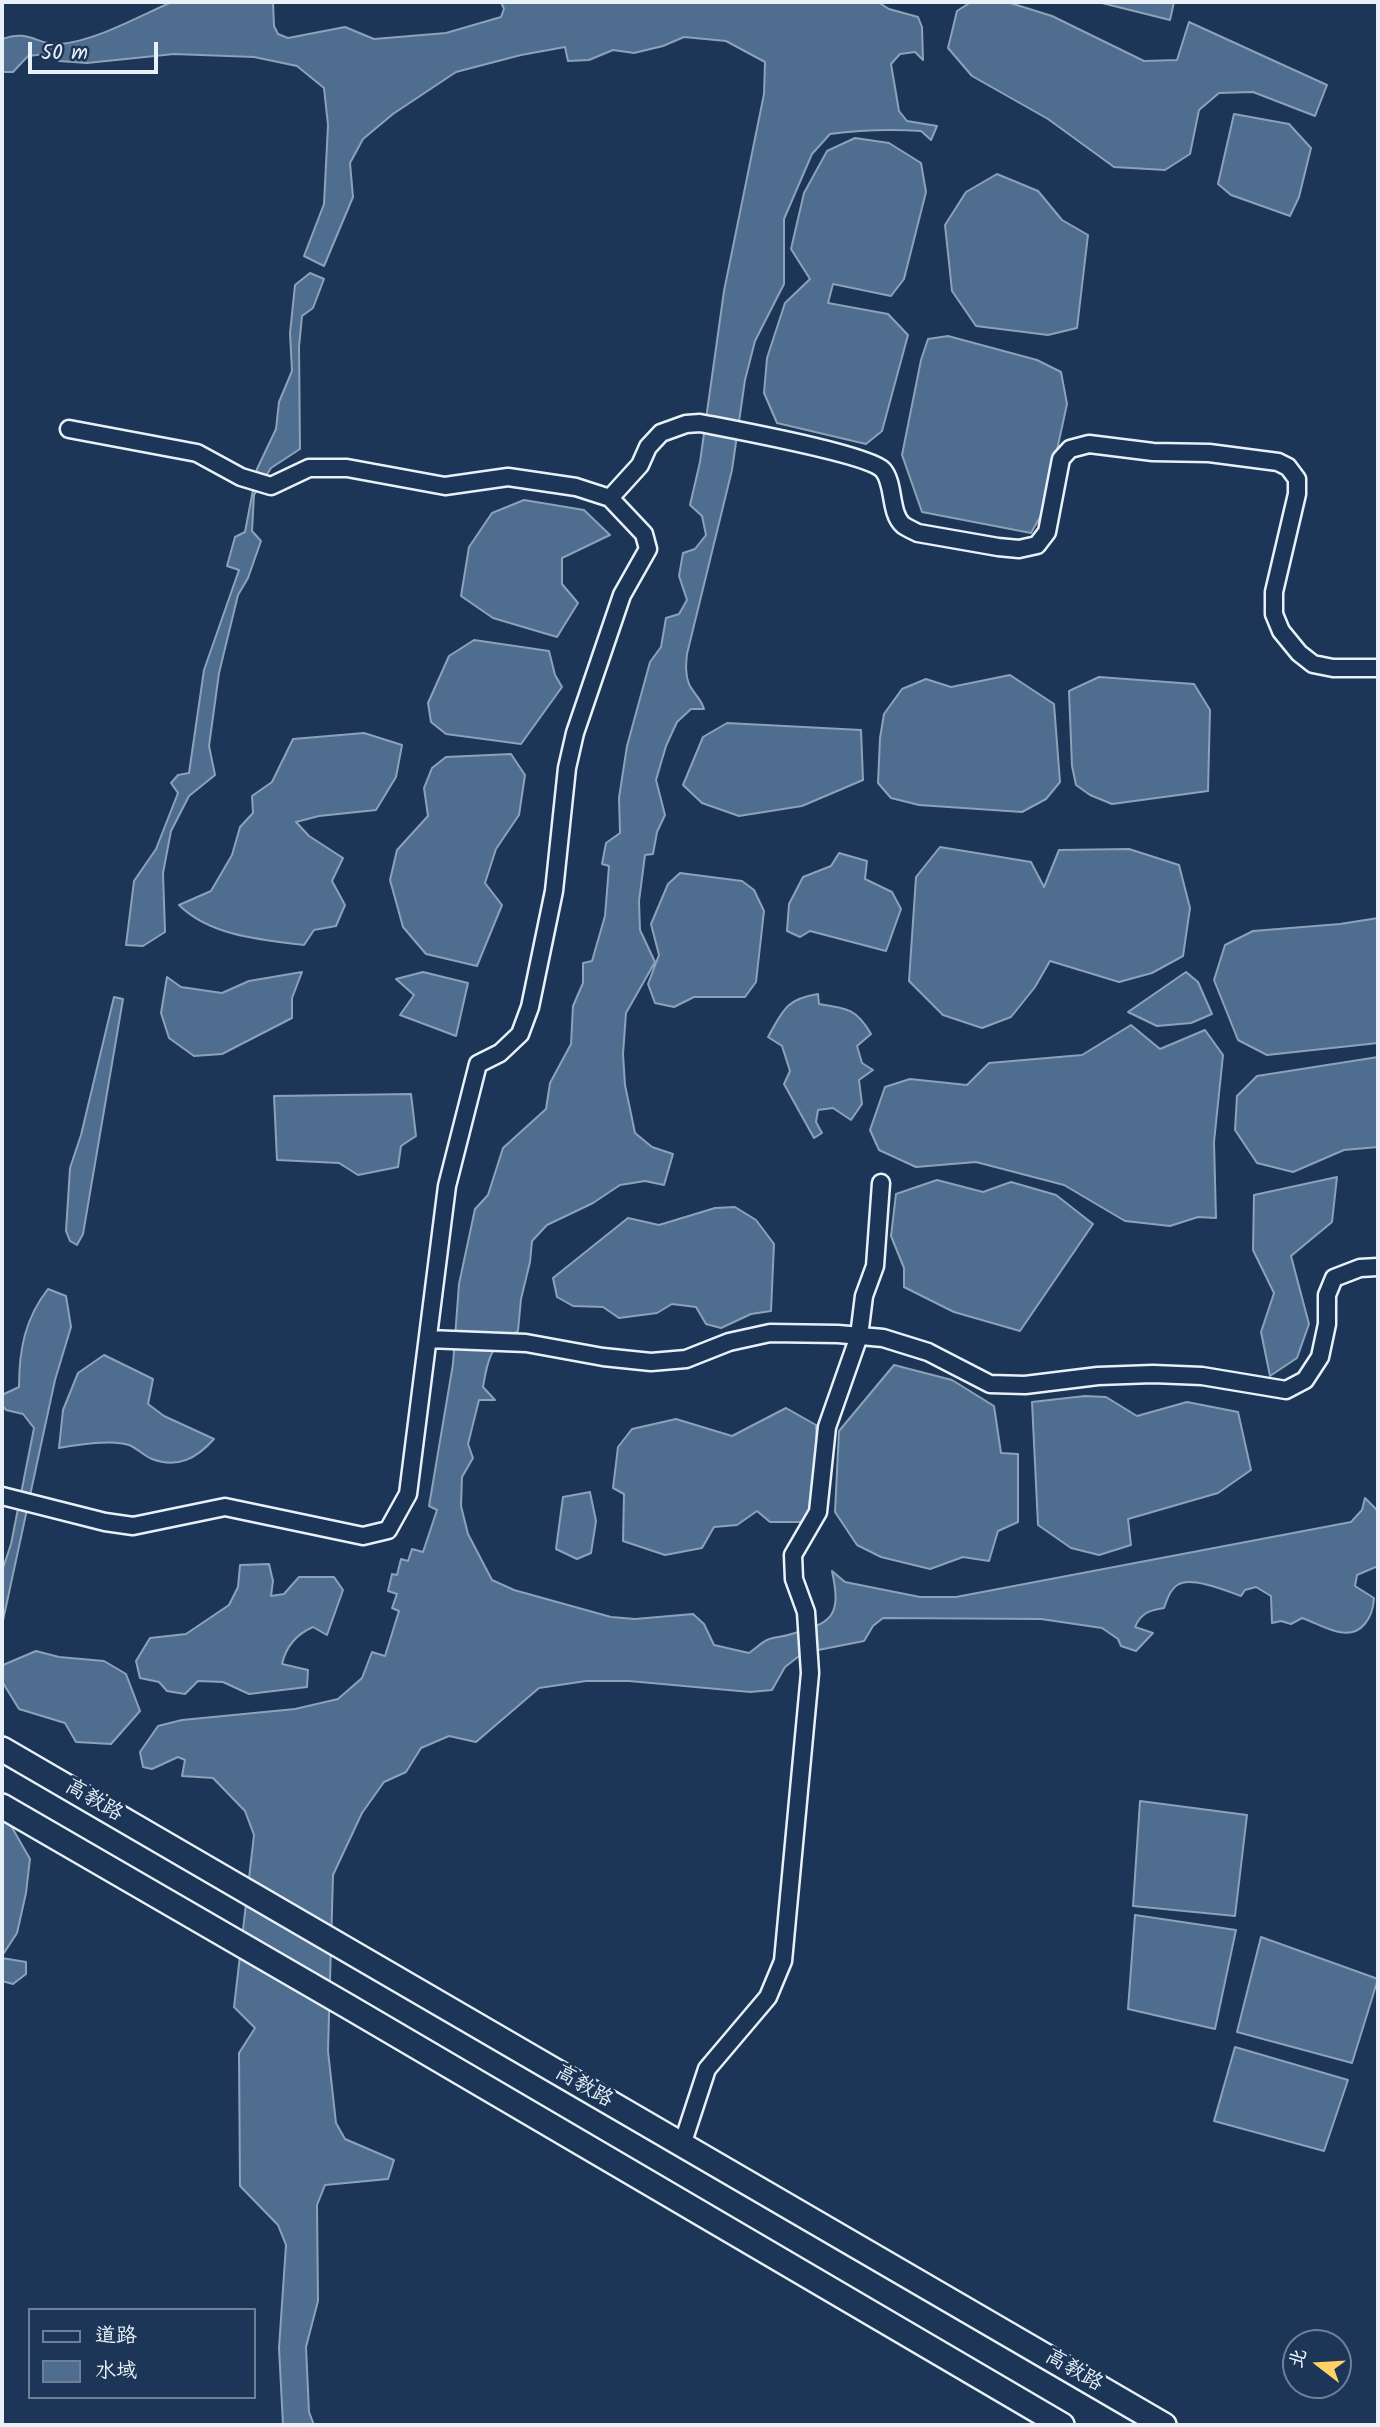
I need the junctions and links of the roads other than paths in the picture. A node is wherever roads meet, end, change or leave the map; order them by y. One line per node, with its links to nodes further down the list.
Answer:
1 (69, 429): 2 (street)
2 (610, 498): 3 (street); 7 (street)
3 (1378, 668)
4 (881, 1183): 6 (street)
5 (1378, 1267): 6 (street)
6 (859, 1336): 7 (street); 11 (street)
7 (428, 1339): 8 (street)
8 (2, 1496)
9 (2, 1749): 11 (main road, 高教路)
10 (2, 1806): 12 (main road)
11 (682, 2145): 13 (main road, 高教路)
12 (1062, 2425)
13 (1164, 2425)

